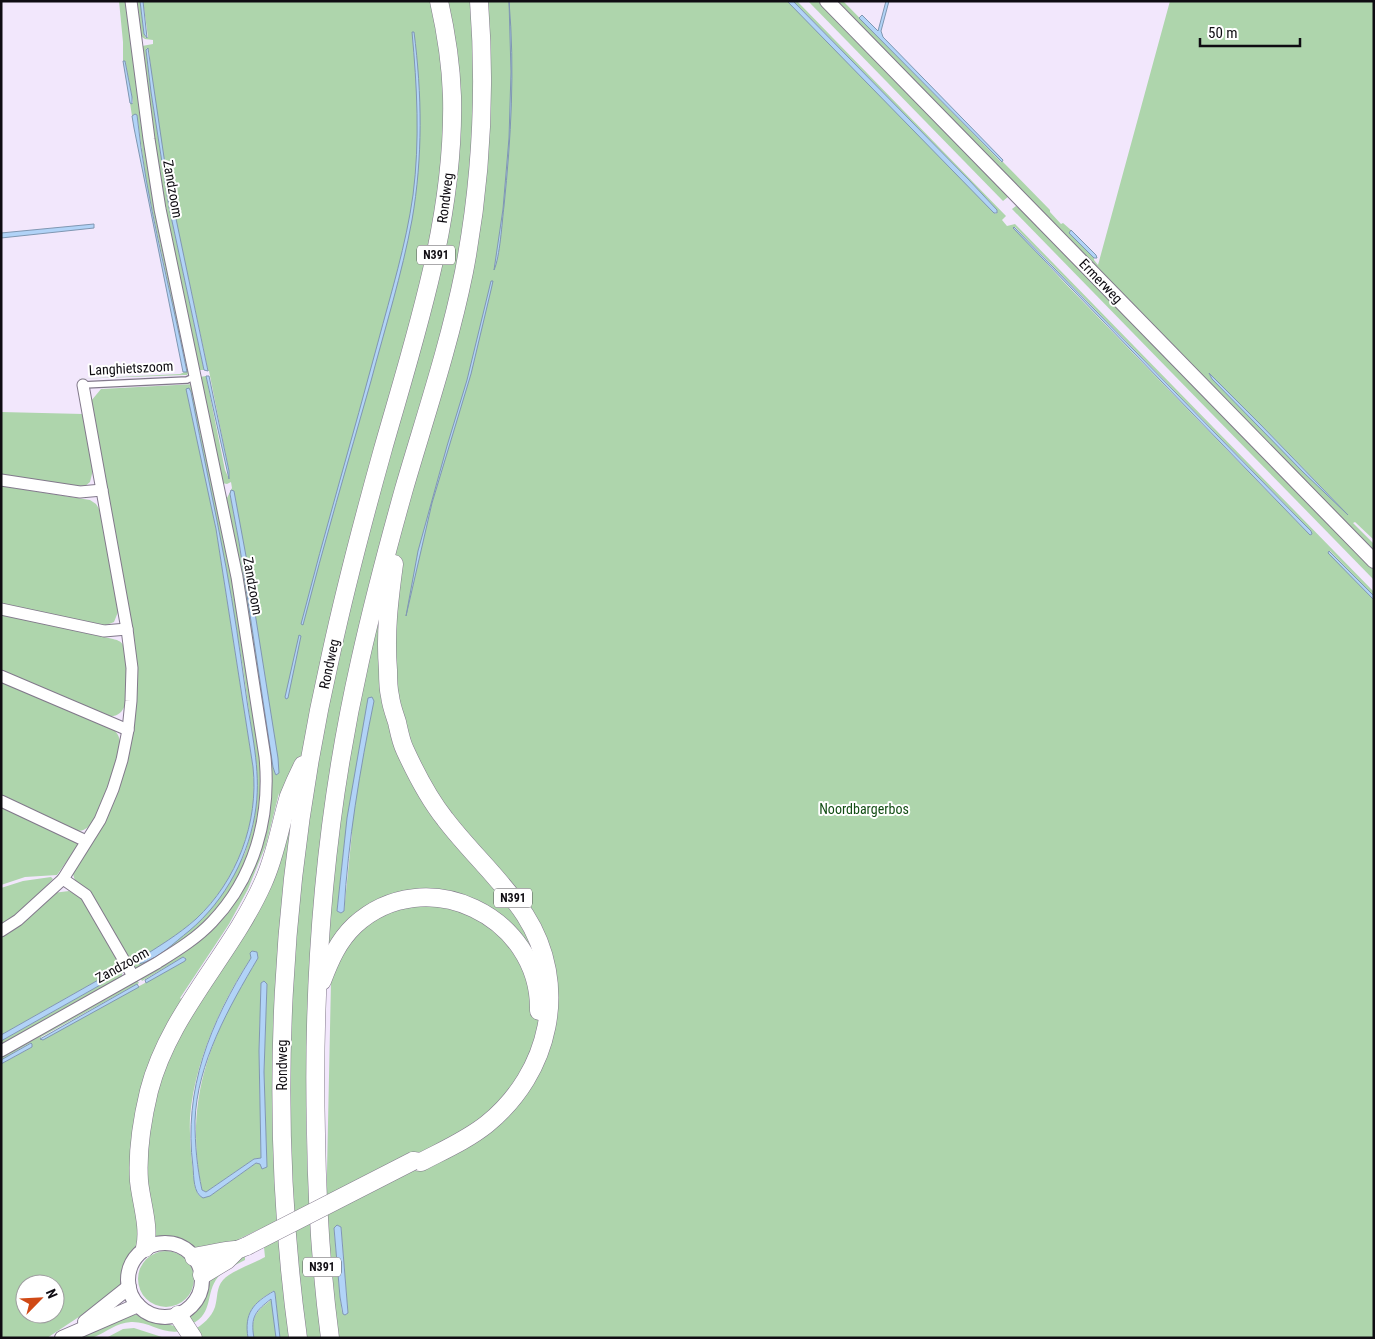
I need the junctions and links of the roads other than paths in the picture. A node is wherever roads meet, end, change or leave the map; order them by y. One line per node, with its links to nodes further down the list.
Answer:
1 (131, 1): 5 (street, Zandzoom)
2 (439, 1): 15 (main road, Rondweg / N391)
3 (479, 1): 9 (main road, N391)
4 (827, 1): 10 (street, Ermerweg)
5 (196, 376): 6 (lane, Langhietszoom); 20 (street, Zandzoom)
6 (83, 385): 8 (street, Langhietszoom)
7 (1, 480): 8 (street)
8 (102, 490): 12 (street, Langhietszoom)
9 (403, 492): 21 (main road, N391); 23 (main road, N391)
10 (1374, 562)
11 (1, 609): 12 (street)
12 (127, 629): 14 (street, Langhietszoom)
13 (1, 676): 14 (street)
14 (128, 730): 17 (street, Langhietszoom)
15 (312, 746): 24 (main road, N391); 33 (main road, Rondweg / N391)
16 (1, 801): 17 (street)
17 (86, 841): 18 (street, Langhietszoom)
18 (64, 879): 19 (street, Langhietszoom); 20 (street)
19 (1, 931)
20 (133, 976): 22 (street, Zandzoom)
21 (316, 998): 23 (main road, N391); 34 (main road, N391)
22 (1, 1051)
23 (418, 1158): 25 (main road, N391, bridge)
24 (145, 1248): 26 (street); 28 (street)
25 (242, 1248): 26 (main road, N391); 27 (main road, N391)
26 (194, 1256): 27 (street)
27 (202, 1275): 30 (street)
28 (129, 1287): 29 (street); 31 (street)
29 (138, 1305): 30 (street); 31 (street)
30 (178, 1315): 32 (main road)
31 (66, 1335)
32 (193, 1338)
33 (298, 1338)
34 (330, 1338)

